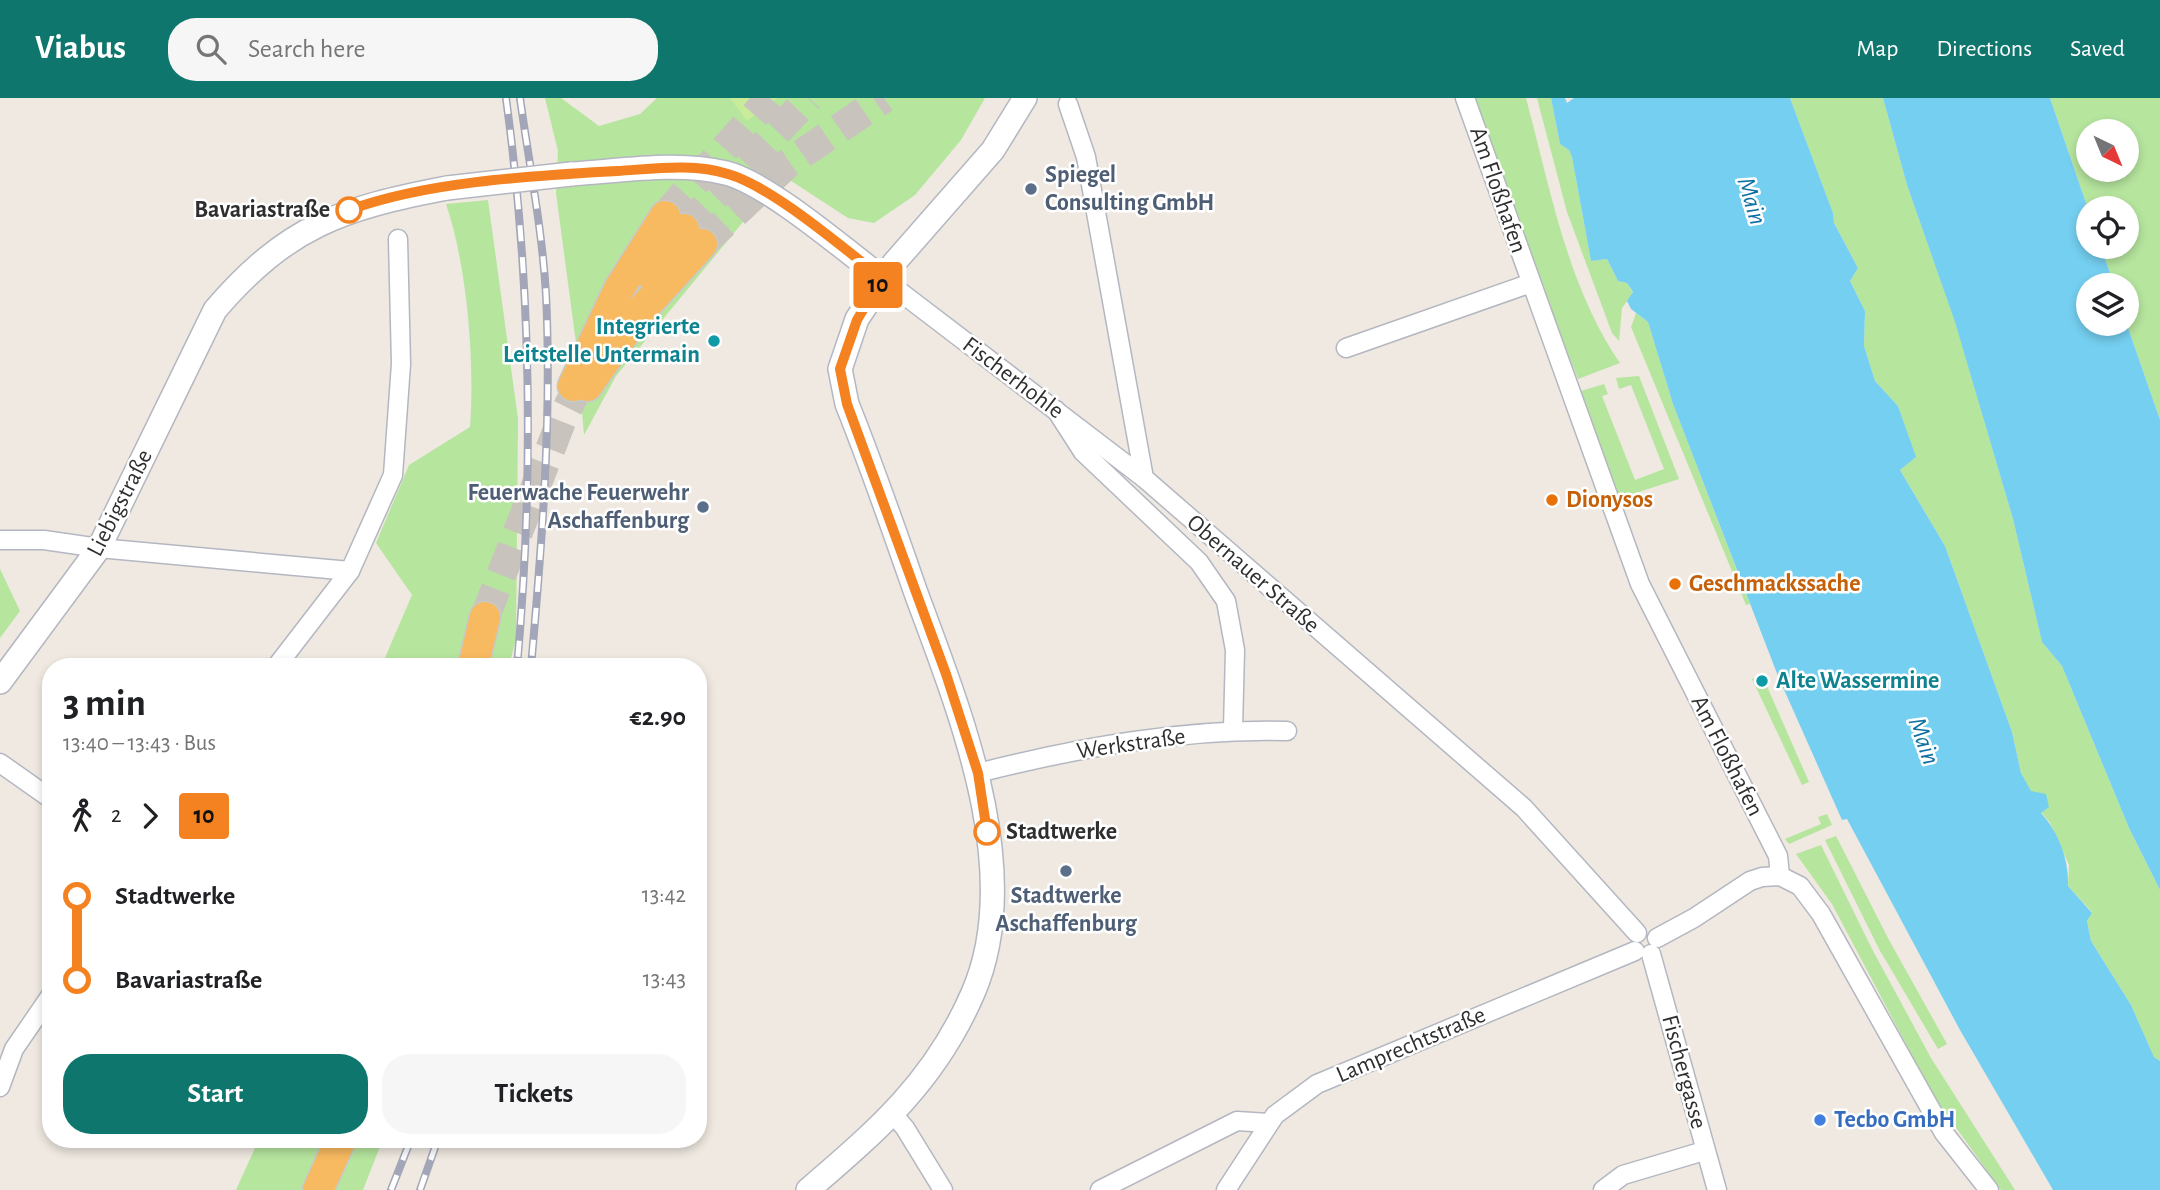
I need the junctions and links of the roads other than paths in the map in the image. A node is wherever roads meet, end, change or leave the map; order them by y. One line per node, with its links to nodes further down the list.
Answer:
1 (1025, 98): 6 (street)
2 (1465, 98): 7 (street, Am Floßhafen)
3 (1068, 104): 11 (street)
4 (684, 230): 9 (highway)
5 (398, 239): 14 (street)
6 (882, 278): 10 (street, Fischerhohle); 13 (street, Liebigstraße, bridge); 22 (street)
7 (1531, 283): 8 (street, Am Floßhafen); 24 (street, Am Floßhafen)
8 (1346, 348)
9 (577, 389)
10 (1056, 410): 11 (street, Fischerhohle); 19 (street, Obernauer Straße)
11 (1144, 478): 25 (street, Obernauer Straße)
12 (0, 540): 13 (street)
13 (99, 548): 14 (street); 18 (street, Liebigstraße)
14 (350, 571): 16 (street)
15 (485, 617): 17 (highway)
16 (283, 658)
17 (474, 658)
18 (0, 681)
19 (1233, 729): 20 (street, Werkstraße); 22 (street, Werkstraße)
20 (1287, 731)
21 (0, 764): 23 (street)
22 (978, 773): 28 (street)
23 (42, 793)
24 (1780, 876): 25 (street, Lamprechtstraße); 39 (street)
25 (1645, 944): 29 (street, Lamprechtstraße); 31 (street, Fischergasse)
26 (42, 1008): 27 (street)
27 (0, 1087)
28 (892, 1114): 33 (street); 34 (street)
29 (1269, 1123): 35 (street); 36 (street, Lamprechtstraße)
30 (337, 1148): 32 (highway)
31 (1704, 1151): 37 (street); 38 (street, Fischergasse)
32 (318, 1190)
33 (808, 1190)
34 (943, 1190)
35 (1100, 1190)
36 (1226, 1190)
37 (1602, 1190)
38 (1717, 1190)
39 (1989, 1190)

